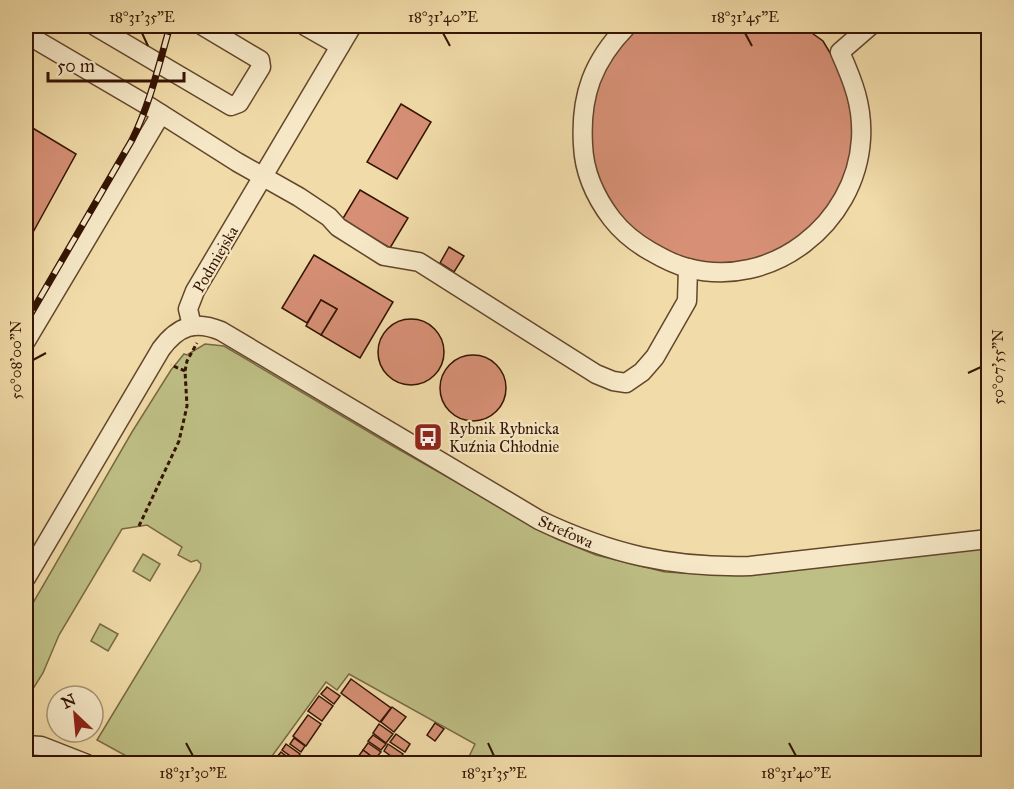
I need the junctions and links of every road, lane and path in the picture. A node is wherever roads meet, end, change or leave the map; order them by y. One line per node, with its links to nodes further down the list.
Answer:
1 (95, 26): 2 (street)
2 (203, 26)
3 (305, 26): 8 (street)
4 (352, 26): 8 (street, Podmiejska)
5 (627, 26): 11 (street)
6 (870, 26): 11 (street)
7 (26, 34): 9 (street)
8 (340, 46): 10 (street, Podmiejska)
9 (161, 114): 10 (street); 13 (street)
10 (263, 177): 11 (street); 12 (street, Podmiejska)
11 (688, 268)
12 (199, 326): 14 (street); 15 (path); 17 (street, Strefowa)
13 (28, 333)
14 (155, 359): 15 (path); 18 (street)
15 (185, 371): 16 (path)
16 (139, 526)
17 (988, 539)
18 (26, 578)
19 (26, 745): 20 (street)
20 (87, 764)

